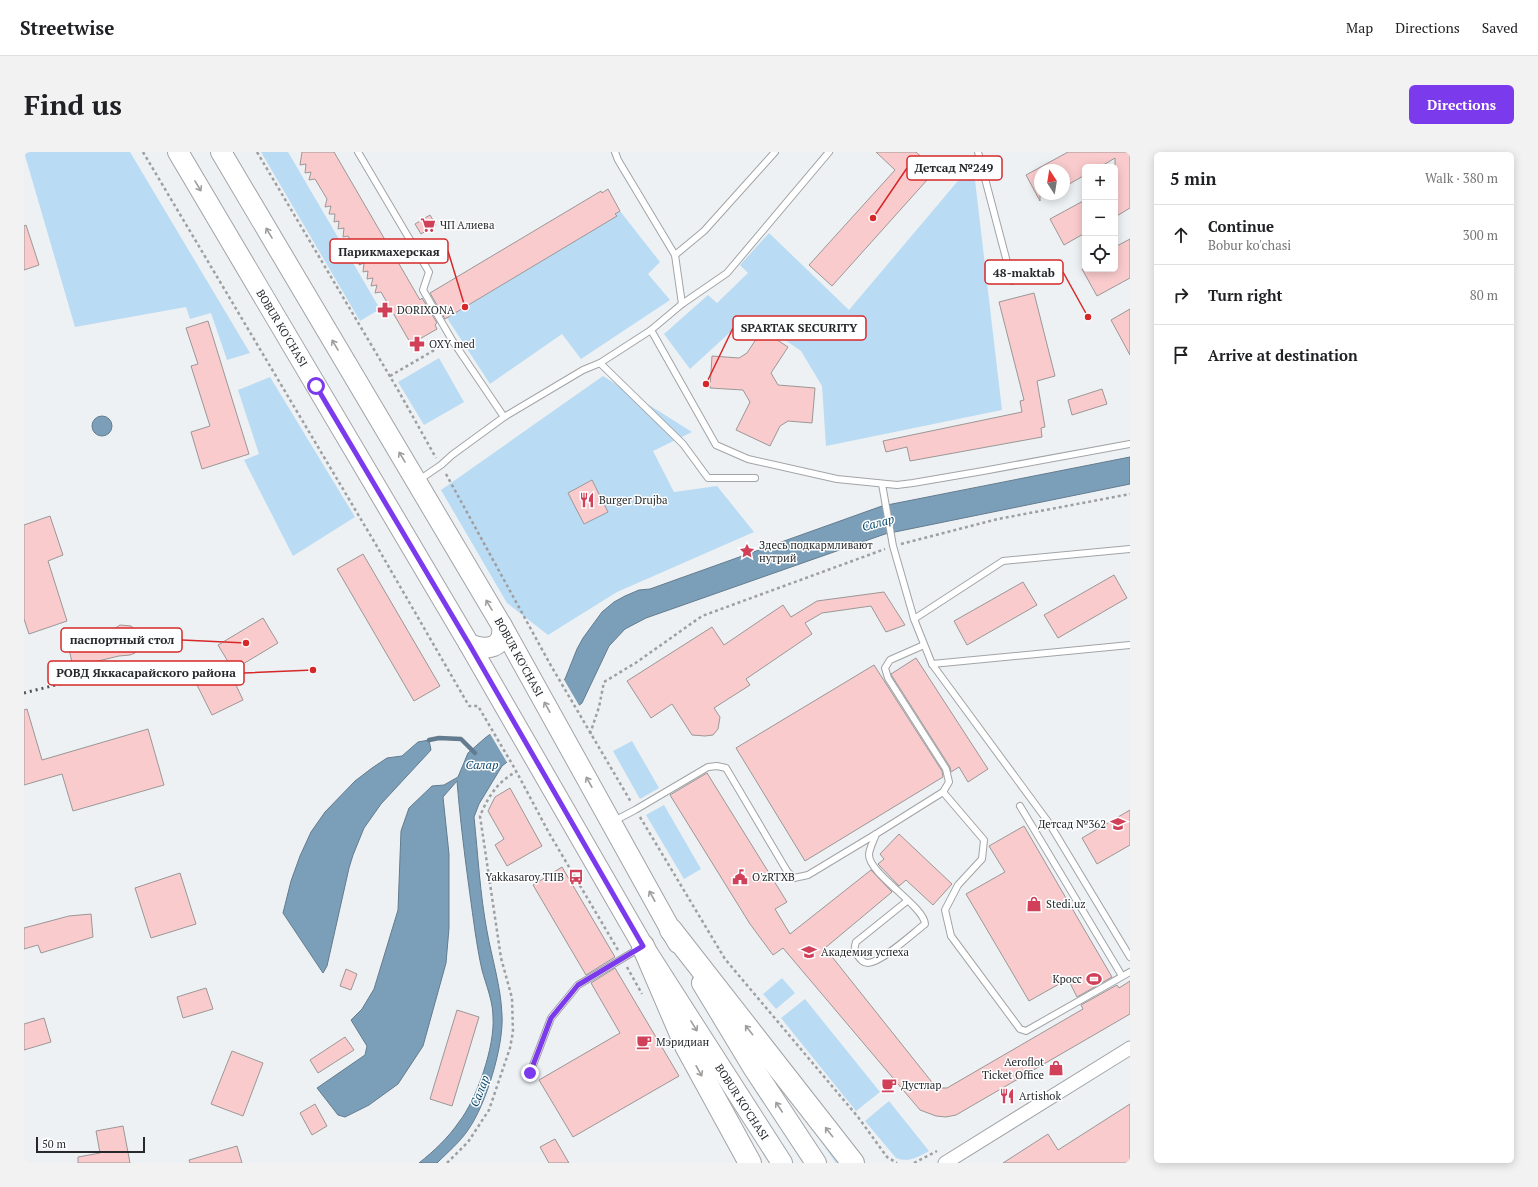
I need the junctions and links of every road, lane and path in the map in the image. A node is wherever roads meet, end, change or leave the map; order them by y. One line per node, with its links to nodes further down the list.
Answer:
1 (143, 152): 33 (path)
2 (178, 152): 28 (main road, BOBUR KO'CHASI, one-way to 28)
3 (221, 152): 21 (main road, BOBUR KO'CHASI, one-way to 3)
4 (257, 152): 16 (path)
5 (358, 152): 14 (lane)
6 (615, 152): 10 (lane)
7 (775, 152): 10 (lane)
8 (829, 152): 12 (lane)
9 (978, 152): 11 (lane)
10 (675, 256): 12 (lane)
11 (1012, 281)
12 (682, 304): 13 (lane)
13 (651, 330): 15 (lane); 22 (lane)
14 (452, 340): 16 (path); 17 (lane)
15 (600, 363): 17 (lane); 20 (lane)
16 (390, 376): 19 (path)
17 (504, 417): 19 (lane)
18 (1130, 444): 22 (lane)
19 (441, 465): 21 (lane); 32 (path)
20 (755, 478)
21 (416, 482): 27 (main road, BOBUR KO'CHASI, one-way to 21)
22 (882, 484): 24 (lane)
23 (1130, 494): 24 (path)
24 (893, 546): 26 (lane); 32 (path)
25 (1130, 550): 26 (lane)
26 (914, 620): 29 (lane)
27 (502, 626): 28 (main road); 37 (main road, BOBUR KO'CHASI, one-way to 27)
28 (469, 644): 41 (main road, BOBUR KO'CHASI)
29 (924, 645): 31 (lane); 34 (lane)
30 (1130, 645): 31 (lane)
31 (932, 664): 42 (lane)
32 (590, 734): 36 (path)
33 (516, 772): 43 (path); 50 (path)
34 (943, 792): 38 (lane); 45 (lane)
35 (1020, 806): 45 (lane)
36 (635, 810): 37 (lane); 38 (lane); 54 (path)
37 (611, 822): 40 (main road, BOBUR KO'CHASI, one-way to 37)
38 (876, 834): 39 (lane)
39 (907, 901): 39 (lane)
40 (670, 930): 48 (highway, one-way to 40); 53 (main road, BOBUR KO'CHASI, one-way to 40)
41 (643, 946): 43 (lane); 51 (highway, one-way to 51); 52 (main road, BOBUR KO'CHASI, one-way to 52)
42 (1130, 957)
43 (623, 959): 47 (lane)
44 (1130, 972): 45 (lane)
45 (1122, 976)
46 (1130, 1048): 49 (street)
47 (530, 1073)
48 (853, 1161)
49 (945, 1162)
50 (447, 1163)
51 (750, 1163)
52 (782, 1163)
53 (816, 1163)
54 (897, 1163)

